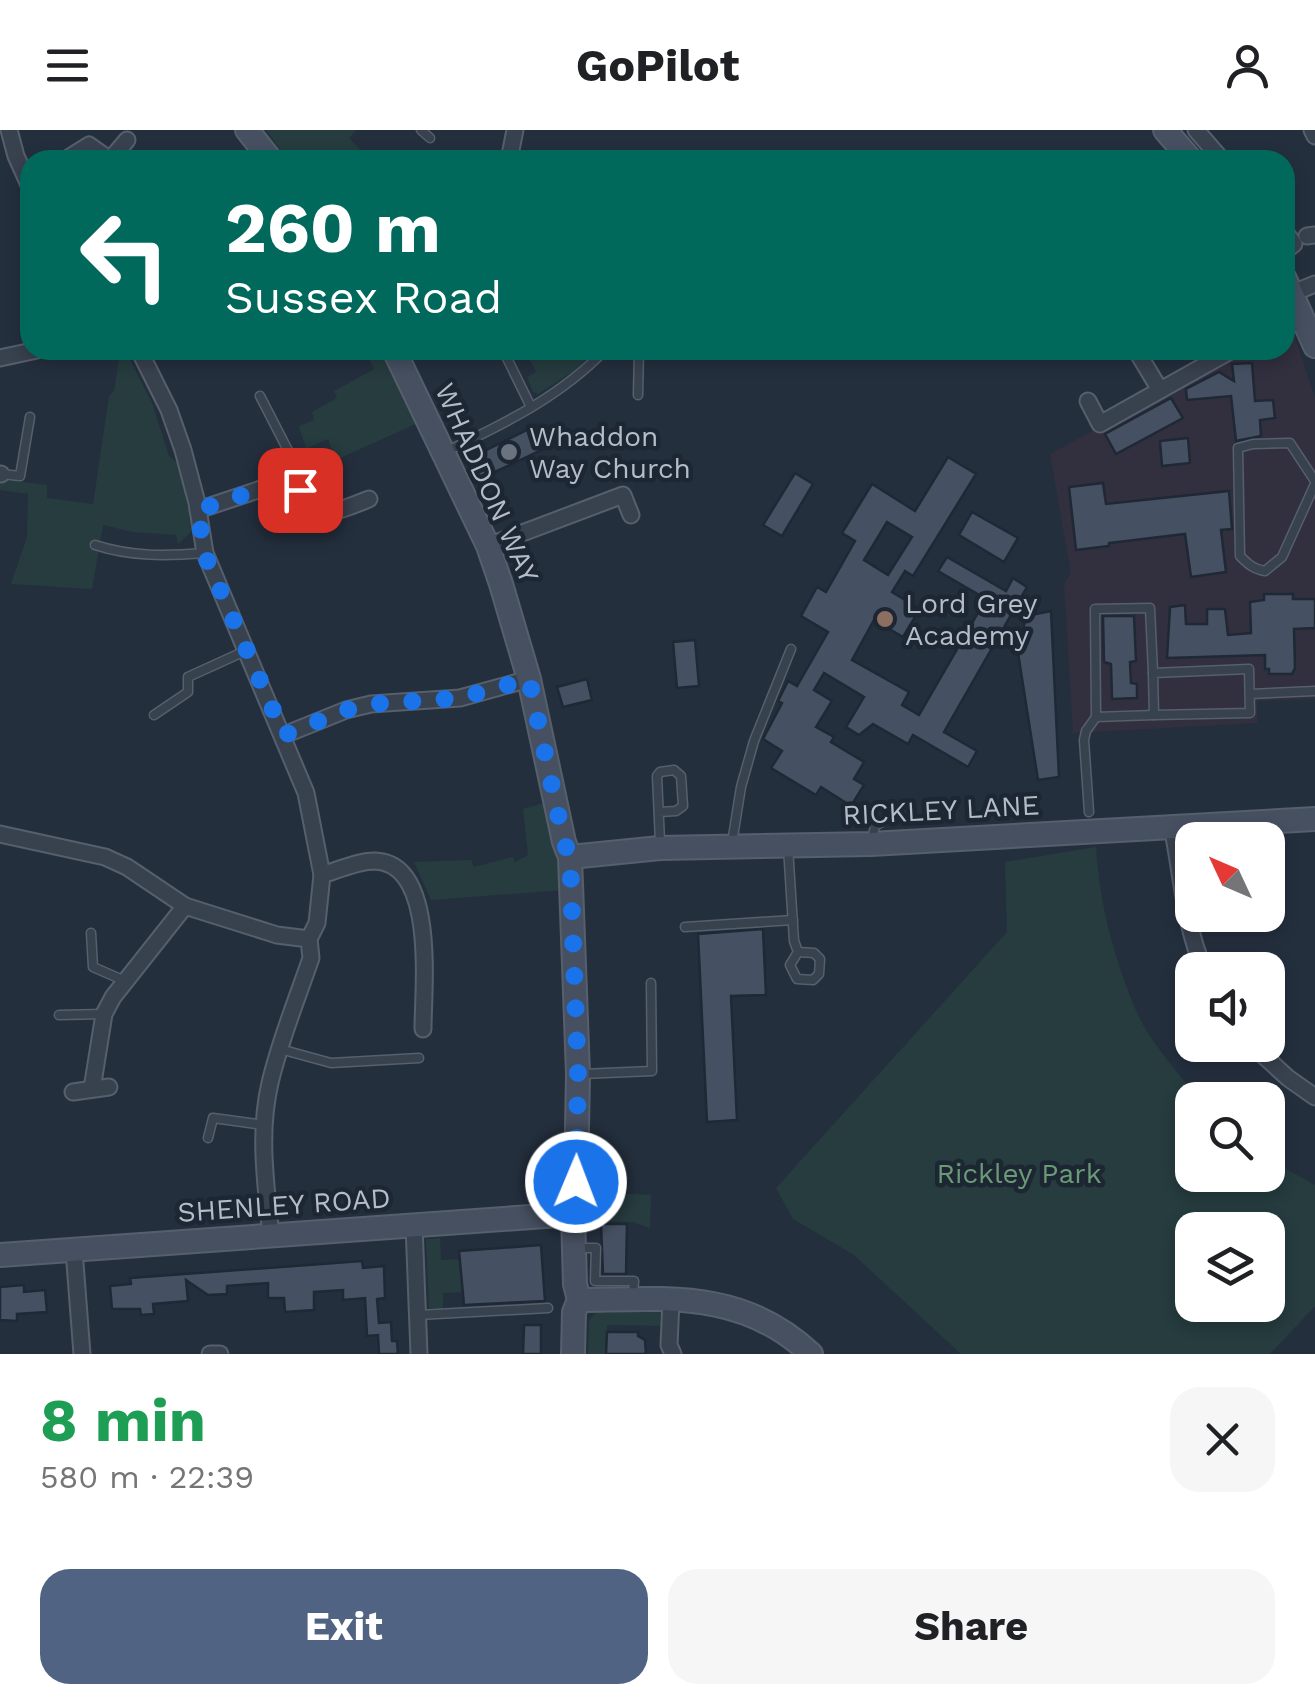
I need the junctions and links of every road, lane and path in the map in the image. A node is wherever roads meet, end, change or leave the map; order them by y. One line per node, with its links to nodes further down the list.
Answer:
1 (9, 130): 12 (street)
2 (247, 130): 9 (street)
3 (421, 130): 6 (lane)
4 (1166, 130): 10 (street)
5 (1196, 130): 11 (street)
6 (430, 138)
7 (127, 140): 8 (street)
8 (118, 150)
9 (263, 150)
10 (1183, 150)
11 (1213, 150)
12 (20, 165)
13 (1298, 285): 14 (street)
14 (1295, 322): 15 (street)
15 (1315, 346)
16 (143, 360): 34 (street)
17 (399, 360): 29 (street, WHADDON WAY)
18 (507, 360): 27 (lane)
19 (594, 360): 27 (lane)
20 (639, 360): 25 (lane)
21 (1142, 360): 23 (street)
22 (1214, 360): 23 (street)
23 (1160, 390): 26 (street)
24 (260, 396): 31 (lane)
25 (638, 396)
26 (1088, 401)
27 (531, 407): 29 (lane)
28 (30, 417): 30 (lane)
29 (443, 453): 37 (street, WHADDON WAY)
30 (0, 474)
31 (292, 482): 33 (street); 34 (street)
32 (1315, 483): 32 (lane)
33 (369, 499)
34 (198, 510): 38 (street)
35 (632, 515): 37 (street)
36 (95, 545): 38 (lane)
37 (488, 546): 42 (street, WHADDON WAY)
38 (204, 553): 40 (street)
39 (791, 649): 58 (lane)
40 (245, 650): 46 (lane); 48 (street)
41 (1153, 674): 44 (lane); 45 (lane); 47 (lane)
42 (529, 679): 48 (street); 59 (street, WHADDON WAY)
43 (1315, 691): 44 (lane)
44 (1250, 694): 45 (lane)
45 (1154, 715): 47 (lane)
46 (154, 716)
47 (1096, 717): 51 (lane)
48 (284, 735): 60 (street)
49 (902, 810): 55 (lane)
50 (659, 812): 50 (lane); 57 (lane)
51 (1089, 812)
52 (1315, 819): 53 (street, RICKLEY LANE)
53 (1172, 826): 55 (street, RICKLEY LANE); 67 (street)
54 (0, 834): 61 (street)
55 (872, 844): 56 (street, RICKLEY LANE)
56 (788, 847): 58 (street, RICKLEY LANE); 62 (lane)
57 (660, 848): 58 (street, RICKLEY LANE); 59 (street, RICKLEY LANE)
58 (731, 848)
59 (570, 857): 76 (street, WHADDON WAY)
60 (322, 875): 65 (street); 72 (street)
61 (185, 906): 65 (street); 68 (street)
62 (793, 920): 63 (lane); 66 (lane)
63 (685, 927)
64 (91, 934): 68 (lane)
65 (309, 939): 73 (street)
66 (798, 952): 66 (lane)
67 (1197, 952)
68 (125, 982): 70 (street)
69 (651, 982): 76 (lane)
70 (104, 1014): 71 (lane); 78 (street)
71 (59, 1015)
72 (423, 1029)
73 (280, 1048): 74 (lane); 81 (street)
74 (419, 1058)
75 (1271, 1062): 80 (street)
76 (578, 1074): 83 (street, WHADDON WAY)
77 (109, 1087): 78 (street)
78 (92, 1090): 79 (street)
79 (74, 1092)
80 (1315, 1097)
81 (264, 1125): 82 (lane); 85 (street)
82 (208, 1138)
83 (572, 1214): 84 (street, SHENLEY ROAD); 86 (street, WHADDON WAY)
84 (414, 1225): 85 (street, SHENLEY ROAD); 93 (street)
85 (271, 1236): 87 (street, SHENLEY ROAD)
86 (576, 1248): 89 (street, WHADDON WAY); 90 (lane)
87 (74, 1250): 88 (street, SHENLEY ROAD); 94 (street)
88 (0, 1256)
89 (579, 1300): 90 (street); 98 (street, WHADDON WAY)
90 (632, 1300): 91 (street)
91 (671, 1301): 99 (street); 100 (street)
92 (548, 1308): 93 (lane)
93 (418, 1315): 97 (street)
94 (82, 1354)
95 (210, 1354): 96 (street)
96 (220, 1354)
97 (419, 1354)
98 (574, 1354)
99 (673, 1354)
100 (811, 1354)

